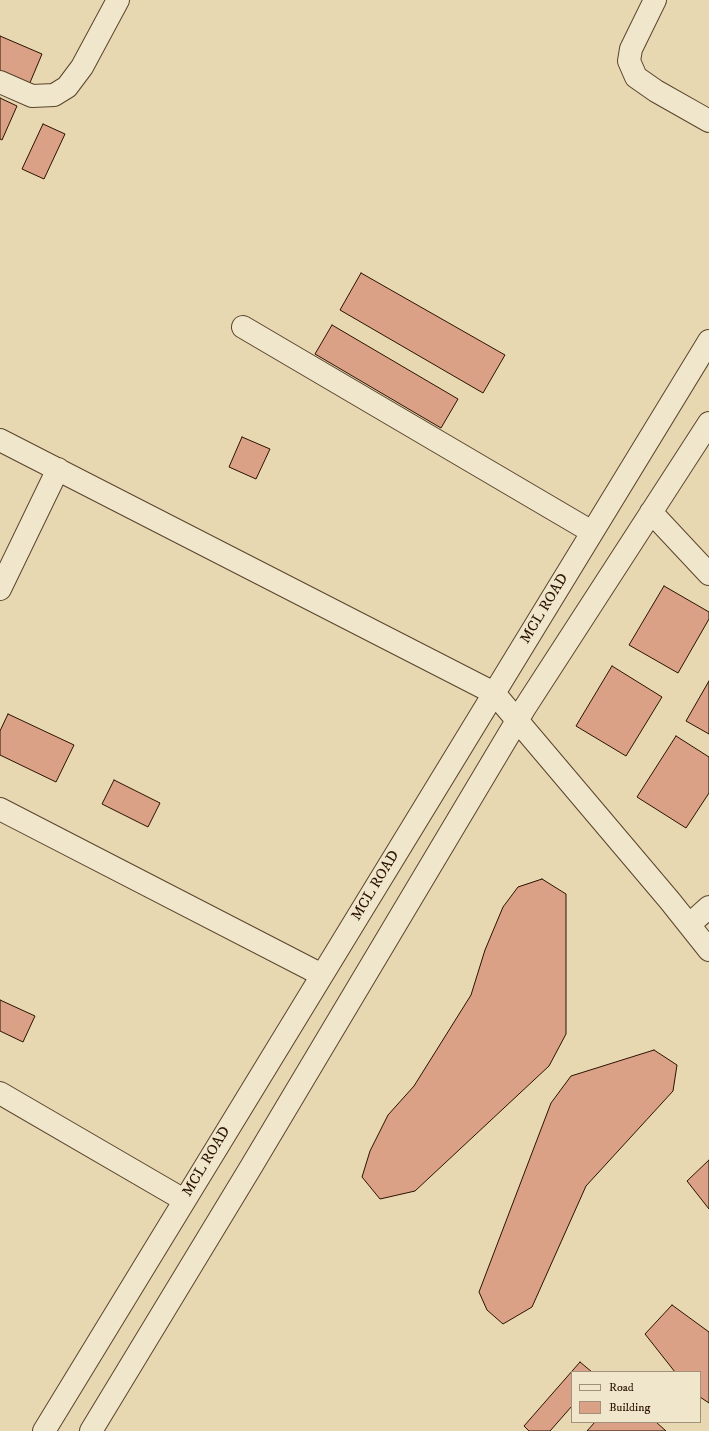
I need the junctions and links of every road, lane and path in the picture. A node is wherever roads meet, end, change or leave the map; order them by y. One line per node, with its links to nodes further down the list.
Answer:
1 (118, 0): 3 (street)
2 (655, 0): 4 (street)
3 (0, 82)
4 (709, 122)
5 (243, 327): 11 (street)
6 (709, 341): 11 (street, MCL ROAD)
7 (709, 423): 10 (street)
8 (0, 440): 9 (street)
9 (58, 469): 13 (street); 14 (street)
10 (651, 512): 12 (street); 15 (street)
11 (592, 532): 14 (street, MCL ROAD)
12 (709, 574)
13 (0, 589)
14 (494, 693): 15 (street); 20 (street, MCL ROAD)
15 (517, 720): 18 (street); 24 (street)
16 (0, 809): 20 (street)
17 (709, 907): 18 (street)
18 (688, 925): 19 (street)
19 (709, 950)
20 (322, 975): 22 (street, MCL ROAD)
21 (0, 1093): 22 (street)
22 (184, 1200): 23 (street, MCL ROAD)
23 (44, 1431)
24 (91, 1431)

